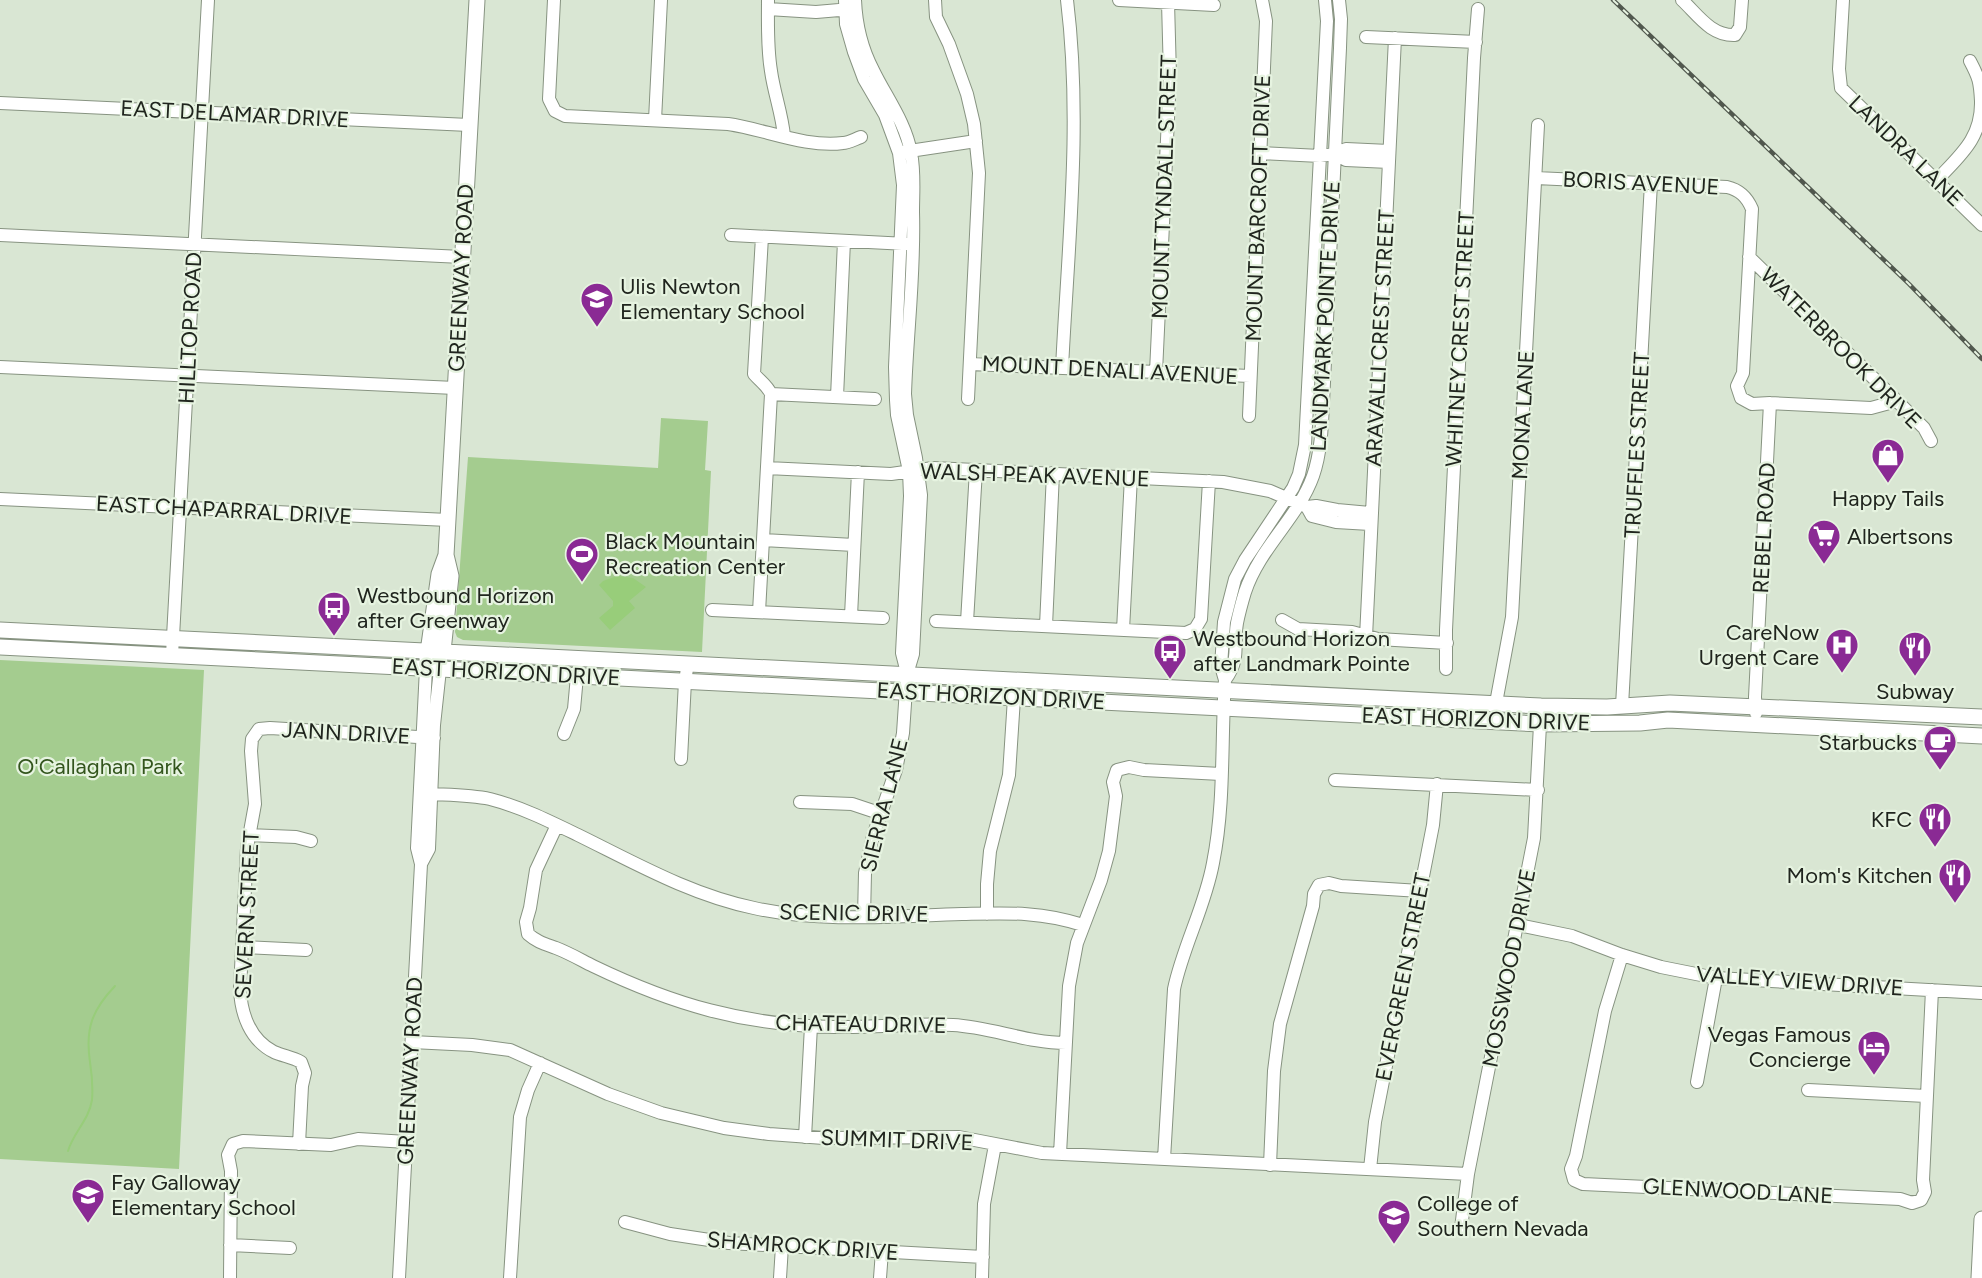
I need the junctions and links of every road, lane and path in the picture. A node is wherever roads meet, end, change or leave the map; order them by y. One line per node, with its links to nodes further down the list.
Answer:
1 (208, 0): 24 (street, HILLTOP ROAD)
2 (477, 0): 26 (main road, GREENWAY ROAD)
3 (554, 0): 25 (street)
4 (661, 0): 25 (street)
5 (935, 0): 30 (street)
6 (1067, 0): 50 (street)
7 (1119, 0): 14 (street)
8 (1262, 0): 32 (street, MOUNT BARCROFT DRIVE)
9 (1325, 0): 34 (street, LANDMARK POINTE DRIVE)
10 (1339, 0): 33 (street, LANDMARK POINTE DRIVE)
11 (1682, 0): 12 (street)
12 (1742, 0)
13 (1843, 0): 37 (street, LANDRA LANE)
14 (1168, 2): 17 (street); 51 (street, MOUNT TYNDALL STREET)
15 (768, 4): 16 (street); 28 (street)
16 (850, 4): 31 (street)
17 (1214, 5)
18 (1478, 9): 21 (street, WHITNEY CREST STREET)
19 (1366, 37): 20 (street)
20 (1395, 38): 21 (street); 35 (street, ARAVALLI CREST STREET)
21 (1476, 42): 89 (street, WHITNEY CREST STREET)
22 (1970, 61): 37 (street)
23 (0, 103): 24 (street, EAST DELAMAR DRIVE)
24 (202, 113): 26 (street, EAST DELAMAR DRIVE); 44 (street, HILLTOP ROAD)
25 (655, 120): 28 (street)
26 (469, 125): 46 (main road, GREENWAY ROAD)
27 (1538, 125): 36 (street, MONA LANE)
28 (784, 136): 29 (street)
29 (861, 137)
30 (976, 141): 31 (street); 48 (street)
31 (905, 152): 45 (street)
32 (1260, 153): 34 (street); 53 (street, MOUNT BARCROFT DRIVE)
33 (1335, 154): 34 (street); 35 (street); 71 (street, LANDMARK POINTE DRIVE)
34 (1320, 156): 71 (street, LANDMARK POINTE DRIVE)
35 (1389, 157): 73 (street, ARAVALLI CREST STREET)
36 (1536, 178): 38 (street, BORIS AVENUE); 102 (street, MONA LANE)
37 (1936, 181): 39 (street, LANDRA LANE)
38 (1651, 183): 47 (street, BORIS AVENUE); 104 (street, TRUFFLES STREET)
39 (1982, 225)
40 (0, 235): 44 (street)
41 (731, 235): 42 (street)
42 (762, 237): 43 (street); 55 (street)
43 (844, 241): 45 (street); 56 (street)
44 (195, 244): 46 (street); 52 (street, HILLTOP ROAD)
45 (907, 244): 64 (street)
46 (462, 257): 54 (main road, GREENWAY ROAD)
47 (1749, 257): 59 (street, WATERBROOK DRIVE); 60 (street)
48 (970, 364): 50 (street, MOUNT DENALI AVENUE); 58 (street)
49 (0, 367): 52 (street)
50 (1062, 368): 51 (street, MOUNT DENALI AVENUE)
51 (1156, 372): 53 (street, MOUNT DENALI AVENUE)
52 (188, 376): 54 (street); 72 (street, HILLTOP ROAD)
53 (1251, 376): 61 (street, MOUNT BARCROFT DRIVE)
54 (455, 388): 74 (main road, GREENWAY ROAD)
55 (771, 394): 56 (street); 63 (street)
56 (837, 397): 57 (street)
57 (875, 399)
58 (968, 399)
59 (1897, 401): 60 (street); 62 (street, WATERBROOK DRIVE)
60 (1770, 403): 105 (street, REBEL ROAD)
61 (1249, 416)
62 (1931, 441)
63 (767, 468): 66 (street, WALSH PEAK AVENUE); 75 (street)
64 (914, 470): 65 (street, WALSH PEAK AVENUE); 66 (street, WALSH PEAK AVENUE); 96 (street)
65 (976, 470): 67 (street, WALSH PEAK AVENUE); 83 (street)
66 (858, 472): 76 (street)
67 (1053, 473): 68 (street, WALSH PEAK AVENUE); 84 (street)
68 (1131, 477): 69 (street, WALSH PEAK AVENUE); 86 (street)
69 (1209, 481): 71 (street, WALSH PEAK AVENUE); 86 (street)
70 (0, 499): 72 (street, EAST CHAPARRAL DRIVE)
71 (1298, 503): 73 (street, WALSH PEAK AVENUE); 99 (street, LANDMARK POINTE DRIVE)
72 (180, 508): 74 (street, EAST CHAPARRAL DRIVE); 88 (street, HILLTOP ROAD)
73 (1370, 518): 87 (street, ARAVALLI CREST STREET)
74 (448, 520): 93 (main road, GREENWAY ROAD)
75 (763, 540): 76 (street); 78 (street)
76 (854, 545): 79 (street)
77 (712, 610): 78 (street)
78 (759, 612): 79 (street)
79 (851, 616): 80 (street)
80 (883, 618)
81 (936, 621): 83 (street)
82 (1282, 621): 87 (street)
83 (967, 622): 84 (street)
84 (1046, 626): 86 (street)
85 (0, 630): 88 (main road, EAST HORIZON DRIVE)
86 (1123, 630)
87 (1366, 637): 89 (street)
88 (173, 638): 91 (main road); 92 (street, HILLTOP ROAD); 93 (main road, EAST HORIZON DRIVE)
89 (1447, 643): 95 (street, WHITNEY CREST STREET)
90 (0, 647): 91 (main road)
91 (69, 650): 92 (main road)
92 (172, 655): 93 (main road)
93 (433, 659): 94 (main road, EAST HORIZON DRIVE); 97 (main road, EAST HORIZON DRIVE); 114 (street, GREENWAY ROAD)
94 (688, 663): 96 (main road, EAST HORIZON DRIVE); 98 (street)
95 (1446, 669)
96 (907, 674): 99 (main road, EAST HORIZON DRIVE); 100 (street)
97 (577, 676): 98 (main road, EAST HORIZON DRIVE); 112 (street)
98 (685, 681): 100 (main road, EAST HORIZON DRIVE); 115 (street)
99 (1225, 685): 102 (main road, EAST HORIZON DRIVE); 106 (street, LANDMARK POINTE DRIVE)
100 (906, 692): 101 (main road, EAST HORIZON DRIVE); 122 (street, SIERRA LANE)
101 (1014, 698): 106 (main road, EAST HORIZON DRIVE); 128 (street)
102 (1496, 703): 103 (main road, EAST HORIZON DRIVE); 107 (main road)
103 (1541, 706): 104 (main road, EAST HORIZON DRIVE); 109 (street, MOSSWOOD DRIVE)
104 (1622, 706): 105 (main road, EAST HORIZON DRIVE)
105 (1755, 706): 108 (main road, EAST HORIZON DRIVE); 110 (street, REBEL ROAD)
106 (1224, 708): 107 (main road, EAST HORIZON DRIVE); 116 (street, LANDMARK POINTE DRIVE)
107 (1421, 717): 109 (main road, EAST HORIZON DRIVE)
108 (1982, 717)
109 (1541, 724): 110 (main road, EAST HORIZON DRIVE); 119 (street, MOSSWOOD DRIVE)
110 (1759, 724): 113 (main road, EAST HORIZON DRIVE)
111 (259, 729): 114 (street, JANN DRIVE); 124 (street, SEVERN STREET)
112 (564, 734)
113 (1982, 736)
114 (428, 738): 120 (street, GREENWAY ROAD); 126 (street, GREENWAY ROAD)
115 (681, 759)
116 (1221, 774): 130 (street); 150 (street, LANDMARK POINTE DRIVE)
117 (1335, 780): 118 (street)
118 (1437, 784): 119 (street); 127 (street, EVERGREEN STREET)
119 (1538, 790): 131 (street, MOSSWOOD DRIVE)
120 (431, 794): 123 (street, SCENIC DRIVE); 126 (street, GREENWAY ROAD)
121 (800, 802): 122 (street)
122 (882, 814): 129 (street, SIERRA LANE)
123 (557, 825): 129 (street, SCENIC DRIVE); 138 (street, CHATEAU DRIVE)
124 (249, 835): 125 (street); 132 (street, SEVERN STREET)
125 (311, 842)
126 (422, 864): 139 (street, GREENWAY ROAD)
127 (1420, 891): 151 (street); 152 (street, EVERGREEN STREET)
128 (987, 914): 129 (street, SCENIC DRIVE); 130 (street, SCENIC DRIVE)
129 (864, 917)
130 (1083, 925): 140 (street)
131 (1518, 925): 134 (street, VALLEY VIEW DRIVE); 153 (street, MOSSWOOD DRIVE)
132 (242, 947): 133 (street); 147 (street, SEVERN STREET)
133 (306, 950)
134 (1622, 955): 135 (street, VALLEY VIEW DRIVE); 144 (street, GLENWOOD LANE)
135 (1716, 978): 136 (street, VALLEY VIEW DRIVE); 142 (street)
136 (1932, 990): 137 (street, VALLEY VIEW DRIVE); 144 (street, GLENWOOD LANE)
137 (1982, 993)
138 (811, 1026): 140 (street, CHATEAU DRIVE); 145 (street)
139 (412, 1042): 141 (street, SUMMIT DRIVE); 146 (street, GREENWAY ROAD)
140 (1065, 1043): 149 (street)
141 (540, 1063): 145 (street, SUMMIT DRIVE); 164 (street)
142 (1697, 1082)
143 (1808, 1090): 144 (street)
144 (1926, 1096)
145 (805, 1137): 148 (street, SUMMIT DRIVE)
146 (407, 1142): 147 (street); 163 (street, GREENWAY ROAD)
147 (299, 1144): 157 (street)
148 (995, 1145): 149 (street, SUMMIT DRIVE); 161 (street)
149 (1060, 1154): 150 (street, SUMMIT DRIVE)
150 (1164, 1159): 151 (street, SUMMIT DRIVE)
151 (1270, 1165): 152 (street, SUMMIT DRIVE)
152 (1370, 1169): 153 (street, SUMMIT DRIVE)
153 (1468, 1174): 156 (street, MOSSWOOD DRIVE)
154 (1982, 1219): 168 (main road)
155 (625, 1222): 158 (street, SHAMROCK DRIVE)
156 (1461, 1228)
157 (230, 1245): 159 (street); 162 (street)
158 (782, 1246): 160 (street, SHAMROCK DRIVE); 165 (street)
159 (290, 1248)
160 (882, 1251): 161 (street, SHAMROCK DRIVE); 166 (street)
161 (983, 1257): 167 (street)
162 (230, 1278)
163 (399, 1278)
164 (510, 1278)
165 (780, 1278)
166 (880, 1278)
167 (982, 1278)
168 (1979, 1278)

